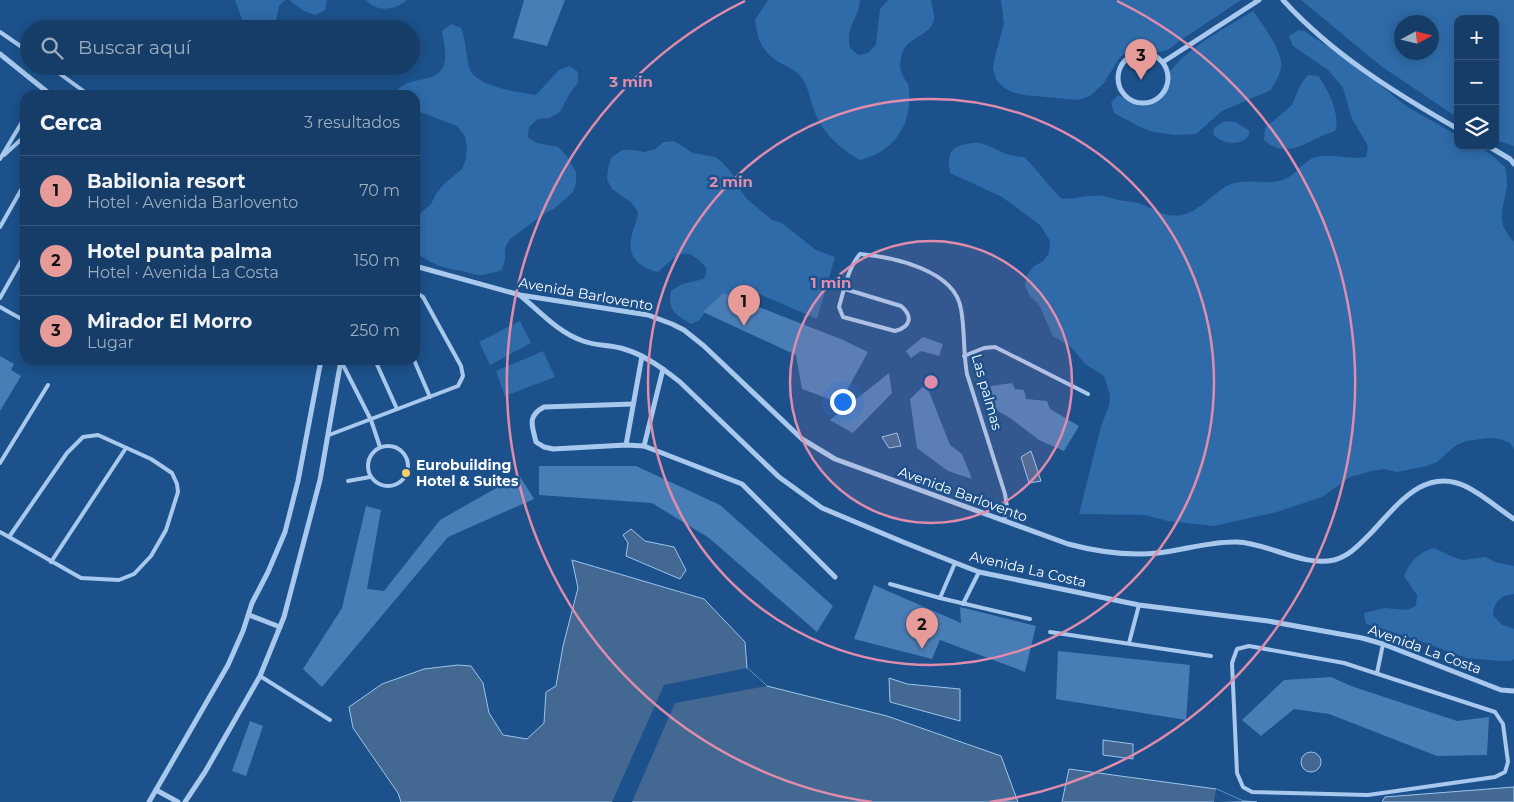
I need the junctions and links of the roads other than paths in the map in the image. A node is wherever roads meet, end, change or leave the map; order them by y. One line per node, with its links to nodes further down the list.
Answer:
1 (1260, 0): 6 (street)
2 (1283, 0): 13 (street)
3 (0, 32): 4 (lane)
4 (20, 46)
5 (0, 54): 7 (street)
6 (1163, 62): 6 (street)
7 (20, 70)
8 (26, 75): 10 (street)
9 (62, 75): 11 (lane)
10 (44, 90)
11 (83, 90)
12 (20, 125): 16 (lane)
13 (1454, 127)
14 (20, 141): 16 (lane)
15 (1495, 150): 17 (street)
16 (0, 159)
17 (1512, 159): 18 (street)
18 (1514, 164)
19 (20, 192): 20 (lane)
20 (0, 227)
21 (20, 263): 26 (lane)
22 (420, 266): 24 (street, Avenida Barlovento)
23 (845, 289): 23 (lane, Las palmas); 30 (lane, Las palmas)
24 (520, 294): 29 (street, Avenida La Costa); 52 (street, Avenida Barlovento)
25 (420, 296): 39 (lane)
26 (0, 298)
27 (0, 307): 28 (lane)
28 (20, 318)
29 (642, 356): 36 (street, Avenida La Costa); 40 (street)
30 (964, 356): 38 (lane); 52 (lane, Las palmas)
31 (321, 365): 63 (street)
32 (340, 365): 43 (street)
33 (344, 365): 42 (lane)
34 (377, 365): 41 (lane)
35 (416, 365): 39 (lane)
36 (663, 369): 45 (street); 56 (street, Avenida La Costa)
37 (48, 385): 48 (lane)
38 (1088, 394)
39 (430, 397): 41 (lane)
40 (633, 404): 44 (street); 44 (street)
41 (397, 409): 42 (lane)
42 (371, 420): 43 (lane); 46 (lane)
43 (329, 435): 65 (street)
44 (626, 445): 45 (street)
45 (644, 446): 58 (street)
46 (380, 447): 49 (lane); 49 (lane)
47 (126, 448): 54 (lane); 55 (lane); 55 (lane)
48 (0, 463)
49 (370, 477): 50 (lane)
50 (348, 481)
51 (1514, 519): 52 (street, Avenida Barlovento)
52 (1004, 521)
53 (0, 532): 54 (lane)
54 (9, 537): 55 (lane)
55 (51, 562)
56 (955, 562): 57 (street, Avenida La Costa); 60 (lane)
57 (979, 572): 61 (lane); 62 (street, Avenida La Costa)
58 (835, 577)
59 (890, 584): 60 (lane)
60 (940, 598): 61 (lane)
61 (963, 604): 64 (lane)
62 (1139, 605): 67 (lane); 68 (street, Avenida La Costa)
63 (249, 615): 65 (street); 74 (street)
64 (1030, 619)
65 (280, 627): 71 (street)
66 (1050, 632): 67 (lane)
67 (1129, 643): 69 (lane)
68 (1383, 644): 70 (lane); 72 (street, Avenida La Costa)
69 (1211, 656)
70 (1377, 673): 70 (lane)
71 (260, 676): 73 (lane); 77 (street)
72 (1514, 691)
73 (330, 720)
74 (156, 790): 75 (street); 76 (street)
75 (149, 802)
76 (178, 802)
77 (185, 802)

